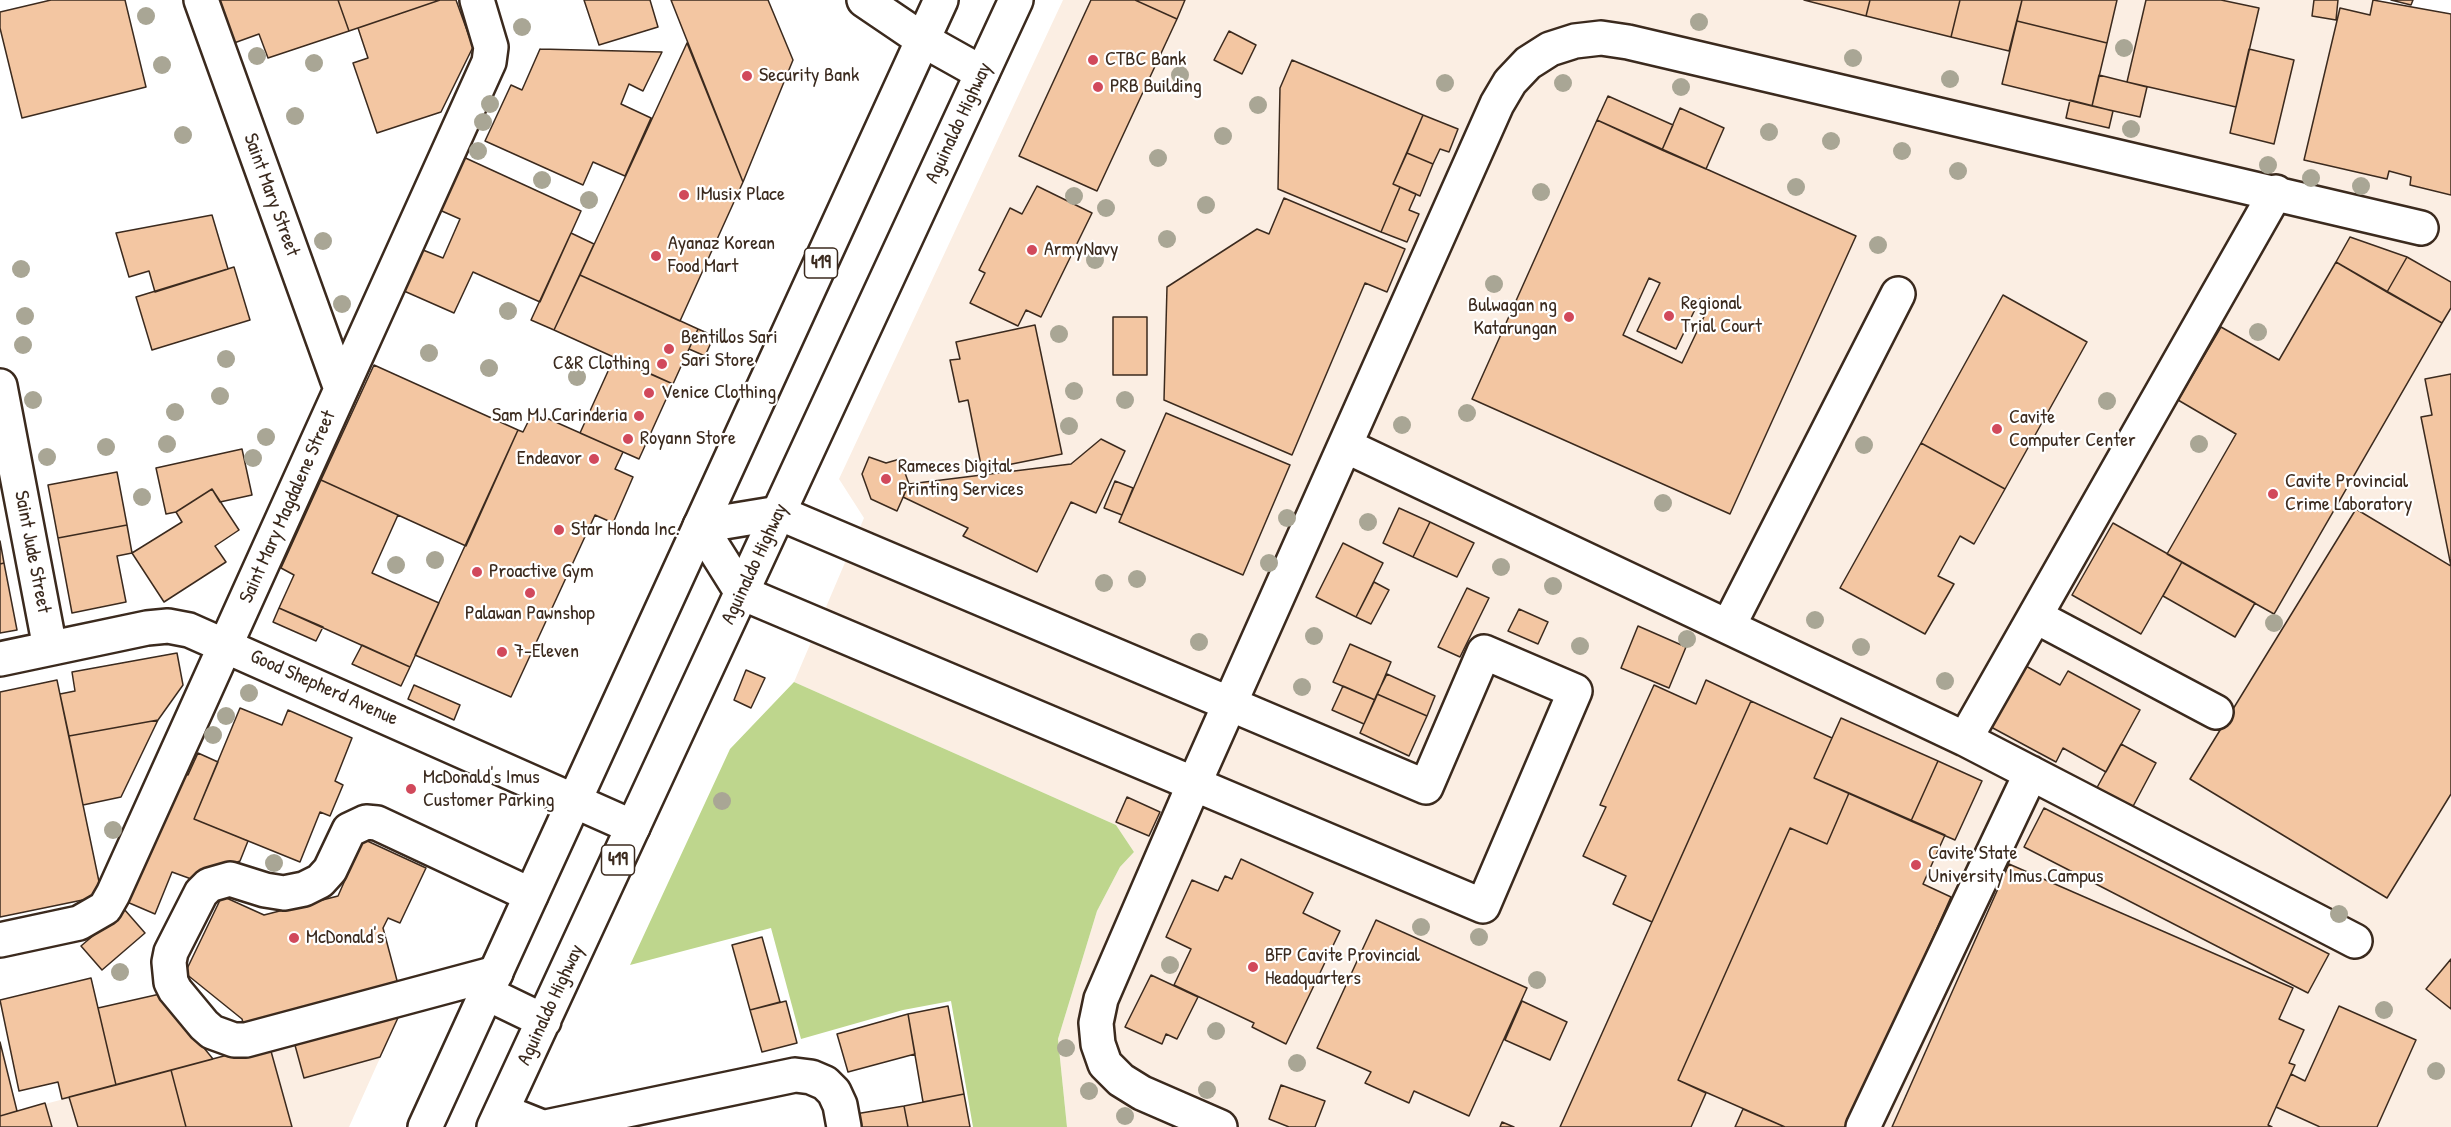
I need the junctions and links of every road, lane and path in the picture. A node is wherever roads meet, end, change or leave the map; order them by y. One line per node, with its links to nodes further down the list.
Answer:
1 (201, 0): 12 (main road, Saint Mary Street)
2 (477, 0): 12 (main road, Saint Mary Magdalene Street)
3 (864, 0): 6 (main road)
4 (941, 0): 6 (main road, 419)
5 (1016, 0): 7 (main road, Aguinaldo Highway / 419)
6 (923, 40): 7 (main road); 15 (main road, 419)
7 (982, 73): 14 (main road, Aguinaldo Highway / 419)
8 (2276, 192): 9 (main road); 13 (main road); 17 (main road)
9 (2421, 228)
10 (1898, 294): 18 (main road)
11 (0, 386): 20 (main road, Saint Jude Street)
12 (341, 389): 19 (main road, Saint Mary Magdalene Street)
13 (1346, 446): 18 (main road); 22 (main road)
14 (779, 513): 15 (main road); 16 (main road, Aguinaldo Highway / 419); 22 (main road)
15 (700, 526): 16 (main road); 27 (main road, 419)
16 (742, 592): 26 (main road); 28 (main road, Aguinaldo Highway / 419)
17 (2035, 616): 23 (main road); 24 (main road)
18 (1730, 625): 24 (main road)
19 (226, 644): 20 (main road, Good Shepherd Avenue); 27 (main road, Good Shepherd Avenue); 30 (main road, Saint Mary Magdalene Street)
20 (51, 648): 21 (main road, Good Shepherd Avenue)
21 (0, 659)
22 (1230, 705): 26 (main road); 26 (main road)
23 (2216, 712)
24 (1965, 739): 25 (main road)
25 (2031, 773): 31 (main road); 39 (main road)
26 (1194, 784): 35 (main road)
27 (575, 799): 28 (main road, Good Shepherd Avenue); 29 (main road, 419)
28 (633, 826): 33 (main road, Aguinaldo Highway / 419)
29 (531, 895): 32 (main road, 419); 32 (main road)
30 (0, 940)
31 (2355, 941)
32 (491, 983): 33 (main road); 36 (main road, 419)
33 (544, 1021): 34 (main road, Aguinaldo Highway / 419)
34 (498, 1119): 37 (main road)
35 (1212, 1125)
36 (425, 1127)
37 (544, 1127): 38 (main road)
38 (844, 1127)
39 (1863, 1127)

